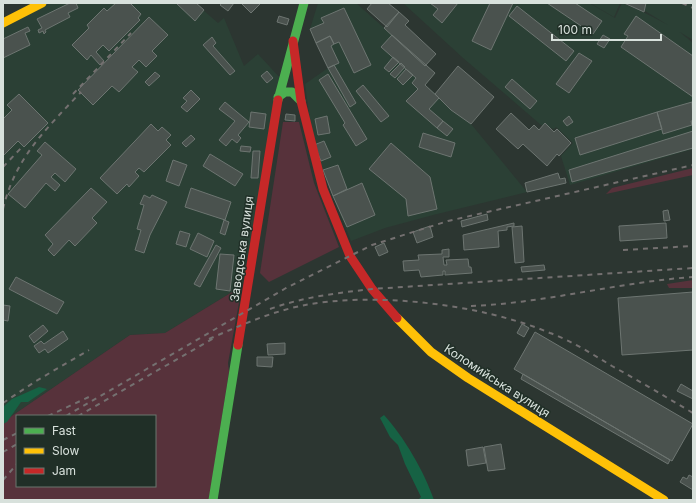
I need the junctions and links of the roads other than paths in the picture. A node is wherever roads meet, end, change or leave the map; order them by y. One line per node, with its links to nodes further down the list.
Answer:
1 (42, 3): 3 (street)
2 (304, 3): 4 (street, Заводська вулиця)
3 (3, 23)
4 (293, 41): 5 (street, Заводська вулиця); 6 (street, Коломийська вулиця)
5 (278, 98): 6 (street); 7 (street, Заводська вулиця)
6 (300, 101): 8 (street, Коломийська вулиця)
7 (213, 500)
8 (664, 500)

